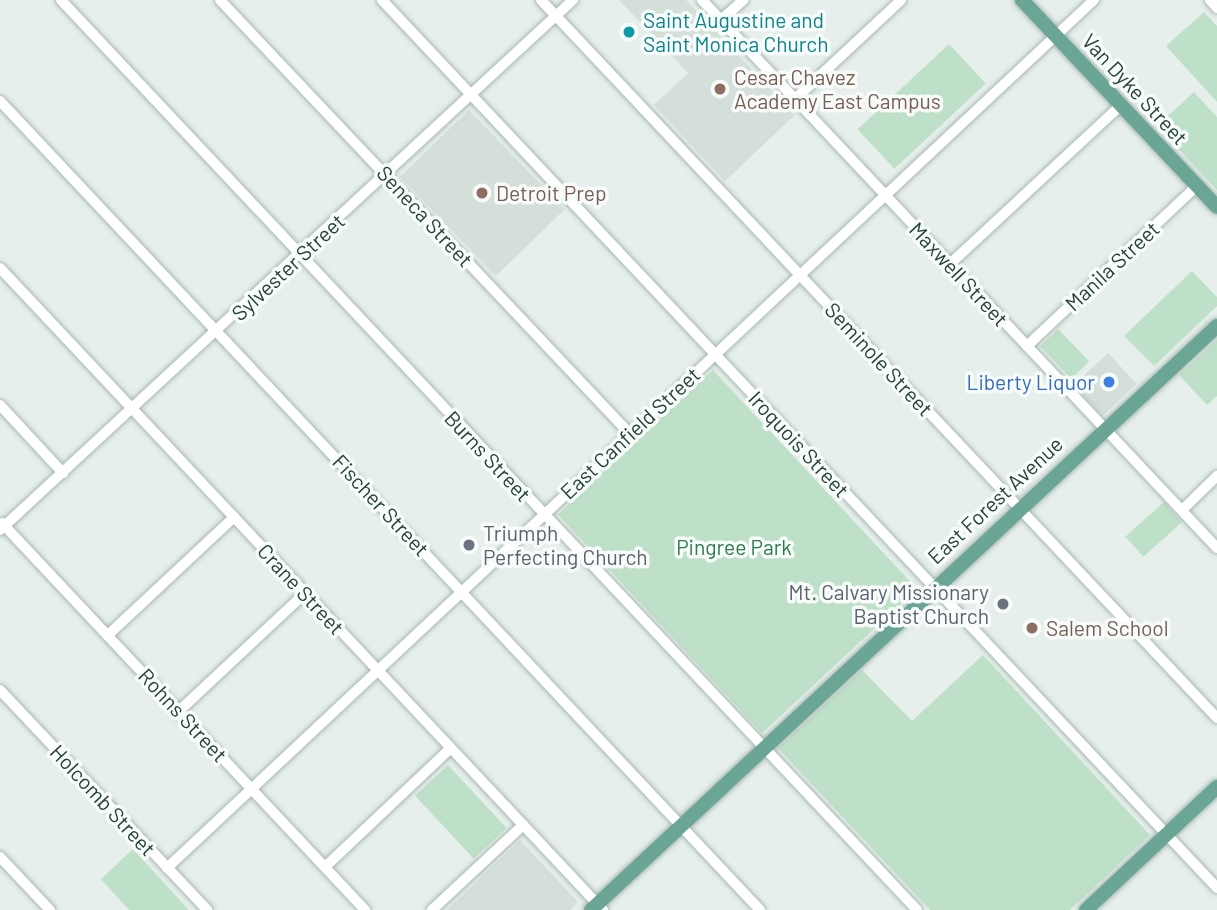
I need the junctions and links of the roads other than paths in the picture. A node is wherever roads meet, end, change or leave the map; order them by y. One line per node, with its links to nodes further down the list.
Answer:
1 (61, 0): 24 (street, Burns Street)
2 (220, 0): 20 (street, Seneca Street)
3 (382, 0): 16 (street, Iroquois Street)
4 (541, 0): 13 (street, Seminole Street)
5 (573, 0): 13 (street, Sylvester Street)
6 (702, 0): 14 (street, Maxwell Street)
7 (743, 0): 14 (street)
8 (901, 0): 17 (street)
9 (1022, 0): 15 (main road, Van Dyke Street)
10 (1094, 0): 15 (street, East Canfield Street)
11 (1210, 0): 12 (street)
12 (1217, 8)
13 (556, 16): 16 (street, Sylvester Street); 27 (street, Seminole Street)
14 (721, 20): 17 (street, Maxwell Street)
15 (1055, 34): 19 (main road, Van Dyke Street); 22 (street, East Canfield Street)
16 (471, 95): 20 (street, Sylvester Street); 31 (street, Iroquois Street)
17 (795, 99): 22 (street, Maxwell Street)
18 (0, 101): 29 (street, Fischer Street)
19 (1121, 105): 21 (main road, Van Dyke Street); 25 (street)
20 (386, 175): 24 (street, Sylvester Street); 35 (street, Seneca Street)
21 (1197, 186): 23 (main road, Van Dyke Street); 30 (street, Manila Street)
22 (884, 194): 25 (street, Maxwell Street); 27 (street, East Canfield Street)
23 (1217, 207)
24 (301, 255): 29 (street, Sylvester Street); 40 (street, Burns Street)
25 (950, 264): 30 (street, Maxwell Street)
26 (0, 268): 33 (street, Crane Street)
27 (799, 274): 31 (street, East Canfield Street); 38 (street, Seminole Street)
28 (1217, 326): 34 (main road, East Forest Avenue)
29 (218, 332): 33 (street, Sylvester Street); 45 (street, Fischer Street)
30 (1027, 346): 34 (street, Maxwell Street)
31 (714, 354): 35 (street, East Canfield Street); 44 (street, Iroquois Street)
32 (0, 405): 36 (street)
33 (133, 409): 36 (street, Sylvester Street); 41 (street, Crane Street)
34 (1105, 428): 38 (main road, East Forest Avenue); 39 (street, Maxwell Street)
35 (629, 433): 40 (street, East Canfield Street)
36 (63, 472): 42 (street, Sylvester Street)
37 (1217, 476): 39 (street)
38 (1019, 507): 44 (main road, East Forest Avenue); 51 (street, Seminole Street)
39 (1181, 510): 43 (street, Maxwell Street)
40 (543, 515): 45 (street, East Canfield Street); 52 (street, Burns Street)
41 (234, 517): 46 (street, Crane Street); 47 (street)
42 (2, 525): 47 (street, Rohns Street)
43 (1217, 548)
44 (934, 587): 52 (main road, East Forest Avenue); 58 (street, Iroquois Street)
45 (461, 591): 48 (street, East Canfield Street); 57 (street, Fischer Street)
46 (305, 593): 48 (street, Crane Street); 50 (street)
47 (108, 635): 50 (street, Rohns Street)
48 (378, 670): 53 (street, Crane Street); 55 (street, East Canfield Street)
49 (0, 690): 61 (street, Holcomb Street)
50 (179, 711): 55 (street, Rohns Street)
51 (1217, 718)
52 (764, 747): 57 (main road, East Forest Avenue); 69 (street, Burns Street)
53 (451, 748): 56 (street, Crane Street); 60 (street)
54 (1217, 787): 58 (main road)
55 (252, 789): 60 (street, Rohns Street); 61 (street, East Canfield Street)
56 (523, 825): 63 (street, Crane Street); 67 (street)
57 (680, 825): 63 (main road, East Forest Avenue); 68 (street, Fischer Street)
58 (1166, 835): 62 (street, Iroquois Street); 70 (main road)
59 (0, 857): 64 (street)
60 (324, 867): 66 (street, Rohns Street)
61 (167, 868): 65 (street, Holcomb Street)
62 (1217, 888)
63 (597, 908)
64 (50, 910)
65 (207, 910)
66 (365, 910)
67 (432, 910)
68 (760, 910)
69 (917, 910)
70 (1086, 910)

